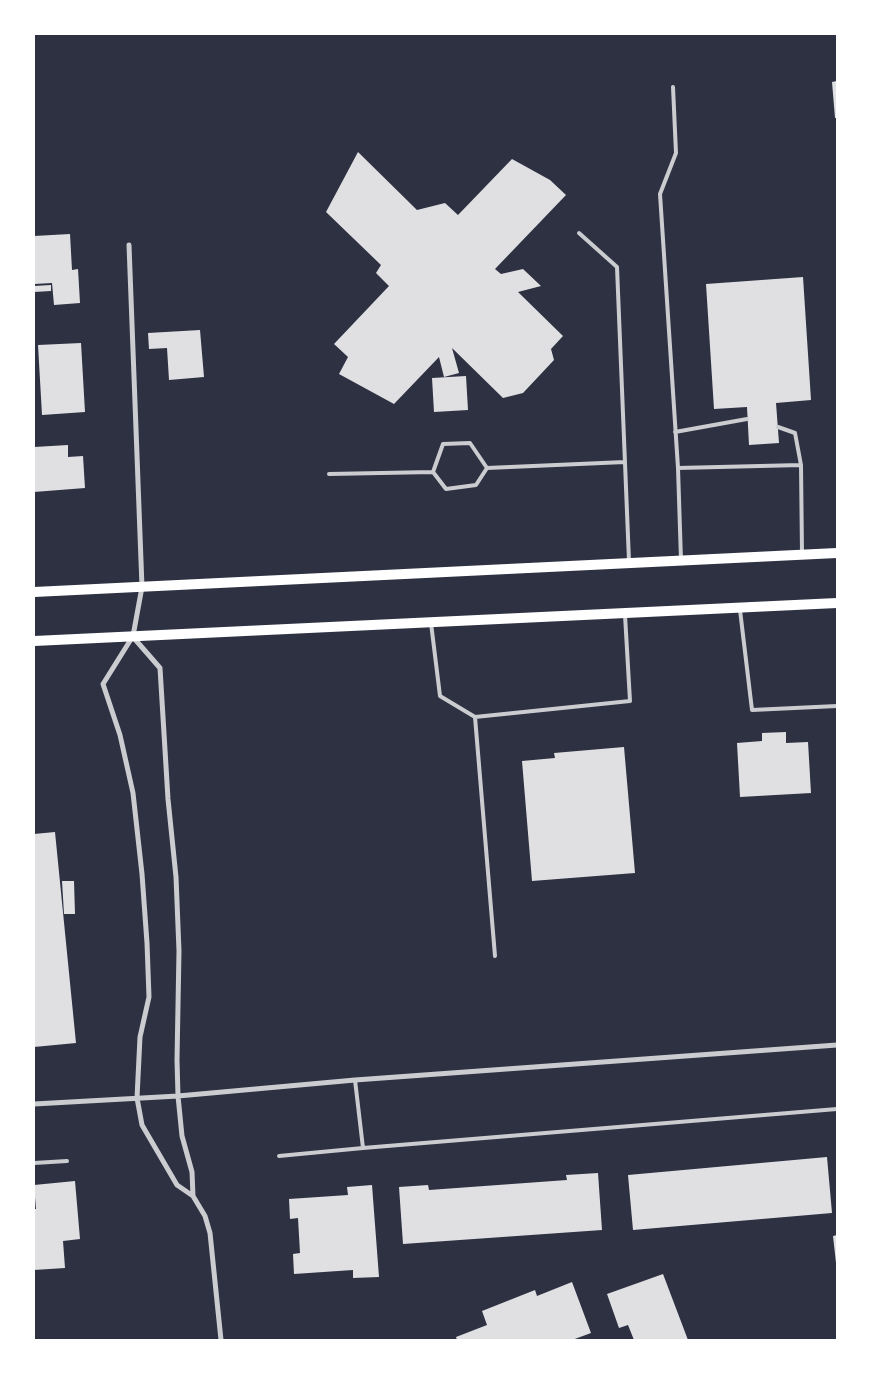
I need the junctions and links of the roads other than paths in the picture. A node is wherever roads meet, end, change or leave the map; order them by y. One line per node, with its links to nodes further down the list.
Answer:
1 (673, 87): 6 (lane)
2 (579, 233): 7 (lane)
3 (129, 245): 17 (street)
4 (747, 419): 6 (lane)
5 (778, 427): 8 (lane)
6 (675, 432): 10 (lane)
7 (625, 462): 9 (lane); 16 (lane)
8 (801, 465): 10 (lane); 14 (lane)
9 (487, 468): 11 (lane); 11 (lane)
10 (678, 468): 15 (lane)
11 (433, 472): 12 (lane)
12 (329, 474)
13 (837, 553): 14 (main road)
14 (802, 555): 15 (main road)
15 (682, 561): 16 (main road)
16 (629, 563): 17 (main road)
17 (142, 587): 18 (main road); 23 (street)
18 (34, 592)
19 (837, 603): 20 (main road)
20 (739, 607): 21 (main road); 25 (lane)
21 (625, 613): 22 (main road); 26 (lane)
22 (431, 622): 23 (main road); 26 (lane)
23 (132, 636): 24 (main road); 30 (street); 31 (street)
24 (34, 641)
25 (837, 706)
26 (475, 717): 27 (lane)
27 (495, 956)
28 (837, 1045): 29 (street)
29 (355, 1080): 30 (street); 34 (lane)
30 (178, 1096): 31 (street); 38 (street)
31 (137, 1098): 32 (street); 38 (street)
32 (34, 1104)
33 (837, 1109): 34 (lane)
34 (362, 1148): 35 (lane)
35 (279, 1156)
36 (67, 1161): 37 (lane)
37 (34, 1163)
38 (193, 1196): 39 (street)
39 (221, 1340)

